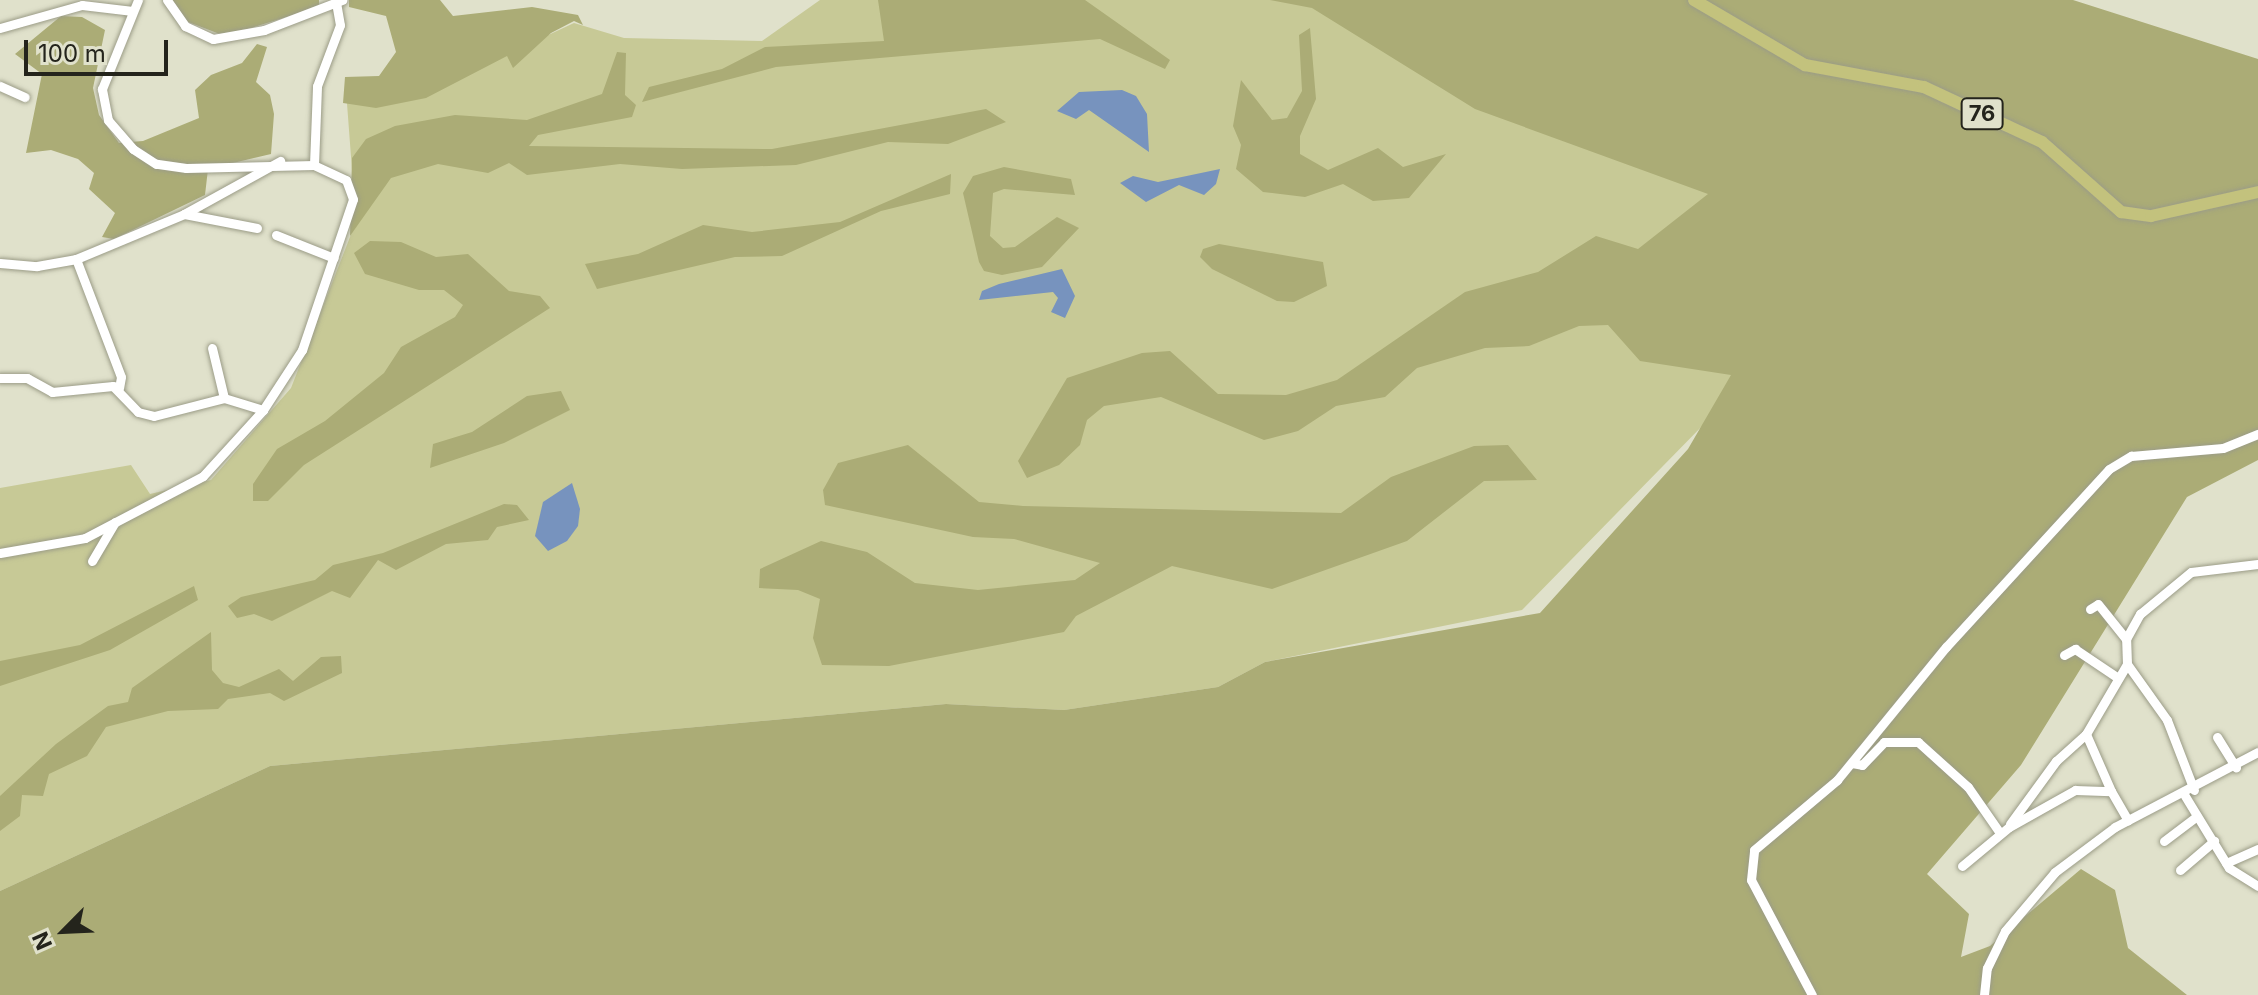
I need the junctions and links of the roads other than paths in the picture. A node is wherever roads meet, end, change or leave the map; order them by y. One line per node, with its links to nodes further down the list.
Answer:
1 (138, 0): 6 (street)
2 (167, 0): 4 (street)
3 (1694, 0): 12 (main road, 76)
4 (339, 1): 11 (street)
5 (82, 3): 6 (street); 7 (street)
6 (133, 11): 10 (street)
7 (0, 28)
8 (0, 86): 9 (street)
9 (25, 97)
10 (280, 161): 11 (street); 13 (street)
11 (314, 165): 16 (street)
12 (2258, 192)
13 (184, 214): 14 (street); 17 (street)
14 (257, 228)
15 (276, 235): 16 (street)
16 (334, 258): 23 (street)
17 (76, 259): 18 (street); 21 (street)
18 (0, 263)
19 (212, 348): 22 (street)
20 (0, 378): 21 (street)
21 (119, 388): 22 (street)
22 (224, 398): 23 (street)
23 (263, 410): 25 (street)
24 (2258, 434): 37 (street)
25 (115, 522): 26 (street); 27 (street)
26 (0, 553)
27 (92, 561)
28 (2258, 564): 30 (street)
29 (2090, 609): 30 (street)
30 (2126, 639): 32 (street)
31 (2064, 655): 33 (street)
32 (2127, 664): 33 (street); 40 (street)
33 (2118, 678): 34 (street)
34 (2086, 734): 39 (street); 43 (street)
35 (2217, 737): 38 (street)
36 (2258, 752): 38 (street)
37 (1852, 763): 43 (street); 51 (street)
38 (2236, 767): 40 (street)
39 (2111, 791): 42 (street); 43 (street)
40 (2189, 793): 41 (street); 42 (street)
41 (2197, 816): 44 (street); 45 (street)
42 (2128, 821): 52 (street)
43 (2004, 830): 48 (street)
44 (2164, 841)
45 (2214, 841): 47 (street); 49 (street)
46 (2258, 849): 47 (street)
47 (2226, 863): 50 (street)
48 (1962, 866)
49 (2180, 870)
50 (2258, 886)
51 (1812, 995)
52 (1984, 995)

